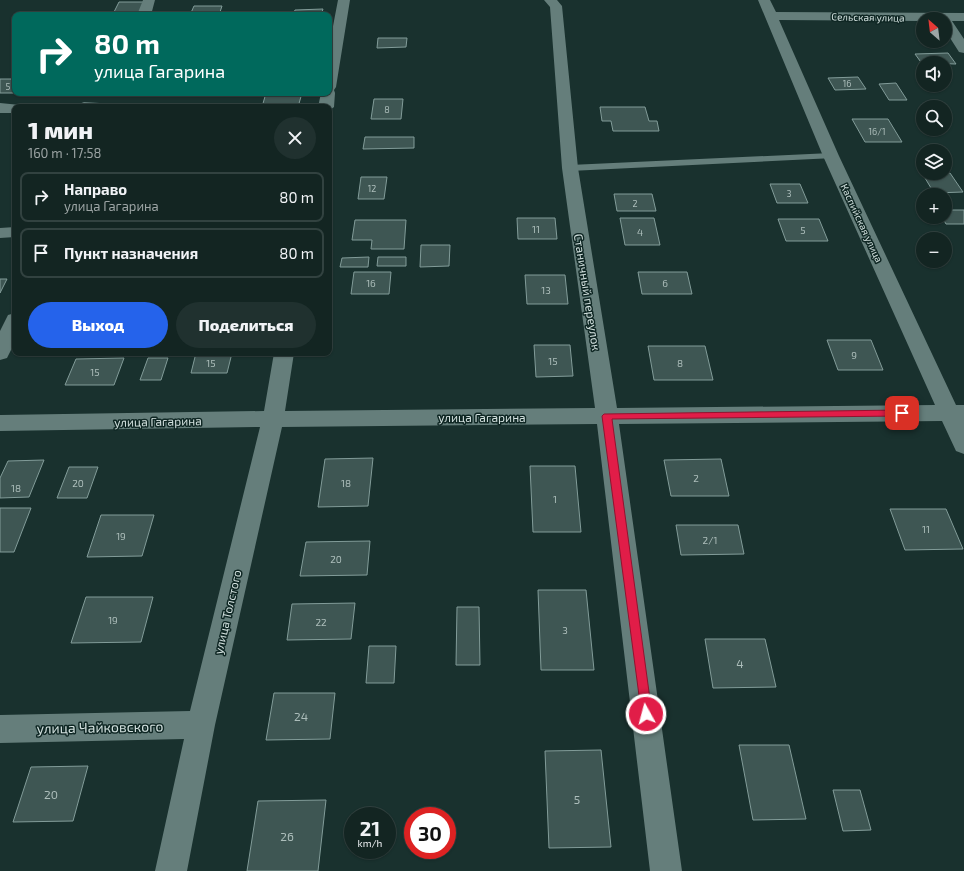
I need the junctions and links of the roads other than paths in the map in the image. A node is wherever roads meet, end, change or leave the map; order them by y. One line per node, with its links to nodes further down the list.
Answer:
1 (149, 0): 6 (street)
2 (344, 0): 14 (street)
3 (550, 0): 18 (street, Станичный переулок)
4 (764, 0): 8 (street, Каспийская улица)
5 (934, 6): 7 (street)
6 (145, 12)
7 (939, 12)
8 (771, 16): 11 (street, Сельская улица); 17 (street, Каспийская улица)
9 (964, 17): 10 (street, Сельская улица)
10 (952, 18)
11 (916, 19)
12 (952, 31): 13 (street)
13 (964, 49)
14 (332, 70)
15 (0, 108): 16 (street)
16 (12, 108)
17 (831, 156): 18 (lane); 24 (street, Каспийская улица)
18 (570, 168): 25 (street, Станичный переулок)
19 (0, 232): 20 (street)
20 (12, 232)
21 (12, 327): 22 (street)
22 (0, 354)
23 (284, 356): 26 (street, улица Толстого)
24 (956, 413): 25 (street, улица Гагарина); 28 (street, Каспийская улица)
25 (607, 416): 26 (street, улица Гагарина); 32 (street, Станичный переулок)
26 (273, 419): 27 (street, улица Гагарина); 29 (street, улица Толстого)
27 (0, 423)
28 (964, 445)
29 (201, 725): 30 (street, улица Чайковского); 31 (street, улица Толстого)
30 (0, 729)
31 (171, 871)
32 (666, 871)

